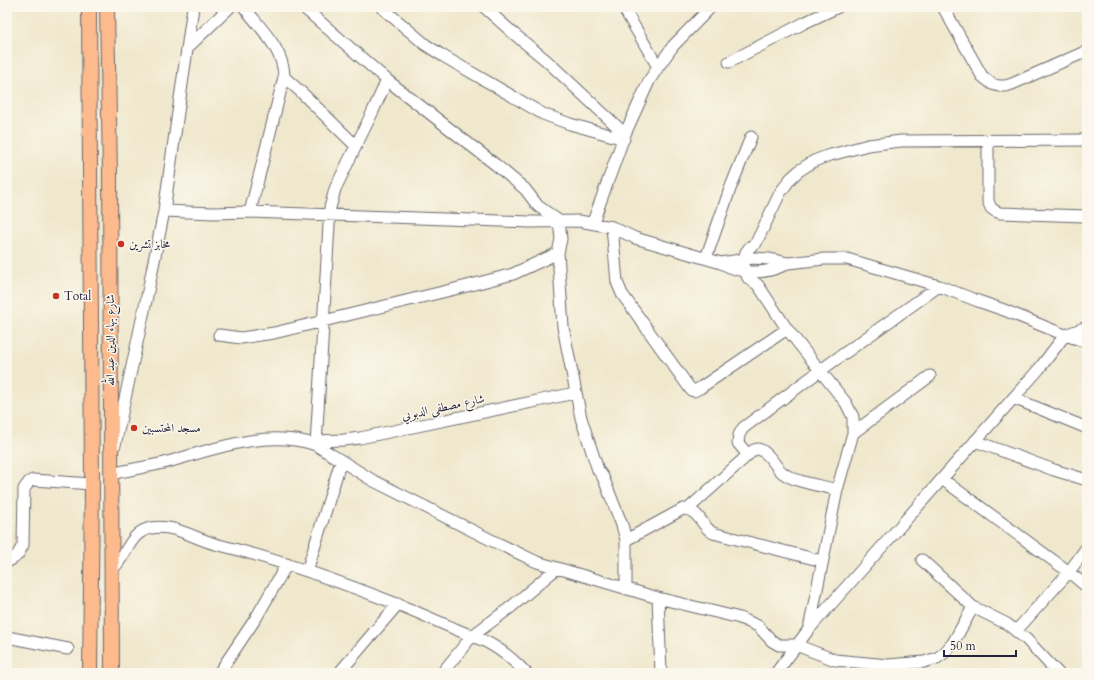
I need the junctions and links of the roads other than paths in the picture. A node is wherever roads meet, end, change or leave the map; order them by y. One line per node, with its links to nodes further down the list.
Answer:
1 (89, 7): 61 (main road, شارع بهاء الدين عبد الله)
2 (107, 7): 58 (main road, شارع بهاء الدين عبد الله)
3 (193, 7): 13 (street)
4 (230, 7): 13 (street)
5 (244, 7): 17 (street)
6 (303, 7): 18 (street)
7 (381, 7): 19 (street)
8 (484, 7): 19 (street)
9 (623, 7): 16 (street)
10 (711, 7): 16 (street)
11 (838, 7): 15 (street)
12 (943, 7): 14 (street)
13 (187, 48): 24 (street)
14 (1087, 51)
15 (729, 62)
16 (658, 67): 19 (street)
17 (284, 77): 23 (street); 25 (street)
18 (387, 80): 23 (street); 28 (street)
19 (624, 137): 29 (street)
20 (751, 137): 33 (street)
21 (1087, 140): 22 (street)
22 (988, 141): 27 (street); 31 (street)
23 (356, 146): 26 (street)
24 (164, 211): 25 (street); 58 (street)
25 (250, 212): 26 (street)
26 (329, 215): 28 (street); 42 (street)
27 (1085, 216)
28 (559, 221): 29 (street); 32 (street)
29 (593, 222): 30 (street)
30 (612, 227): 33 (street); 44 (street)
31 (756, 243): 34 (street); 35 (street)
32 (558, 253): 42 (street); 50 (street)
33 (706, 258): 36 (street)
34 (761, 258): 35 (street); 37 (street); 39 (street)
35 (744, 259): 36 (street); 38 (street)
36 (721, 263): 38 (street)
37 (788, 263): 39 (street); 41 (street)
38 (746, 272): 39 (street); 40 (street)
39 (761, 272): 40 (street)
40 (758, 285): 44 (street)
41 (939, 286): 46 (street); 48 (street)
42 (324, 320): 45 (street); 55 (street)
43 (1087, 327): 46 (street)
44 (787, 329): 48 (street)
45 (219, 335)
46 (1065, 335): 47 (street); 51 (street)
47 (1087, 342)
48 (821, 370): 53 (street); 56 (street)
49 (930, 376): 53 (street)
50 (576, 393): 55 (street, شارع مصطفى الدبوبي); 64 (street)
51 (1013, 398): 52 (street); 54 (street)
52 (1087, 428)
53 (853, 432): 62 (street)
54 (975, 441): 59 (street); 60 (street)
55 (316, 443): 57 (street); 58 (street)
56 (748, 455): 62 (street); 63 (street)
57 (341, 461): 70 (street); 71 (street)
58 (110, 471): 72 (main road, شارع بهاء الدين عبد الله)
59 (942, 479): 73 (street); 79 (street)
60 (1087, 480)
61 (92, 484): 68 (street); 86 (main road, شارع بهاء الدين عبد الله)
62 (837, 490): 67 (street)
63 (688, 509): 64 (street); 67 (street)
64 (626, 540): 75 (street)
65 (1087, 547): 73 (street)
66 (922, 560): 78 (street)
67 (822, 561): 79 (street)
68 (7, 562)
69 (287, 564): 71 (street); 72 (street); 88 (street)
70 (557, 568): 75 (street); 81 (street)
71 (307, 570): 77 (street)
72 (111, 571): 87 (main road, شارع بهاء الدين عبد الله)
73 (1069, 572): 74 (street); 80 (street)
74 (1087, 587)
75 (626, 589): 76 (street)
76 (658, 598): 83 (street); 93 (street)
77 (398, 604): 81 (street); 89 (street)
78 (973, 607): 80 (street); 83 (street)
79 (809, 629): 83 (street)
80 (1016, 631): 95 (street)
81 (472, 636): 85 (street); 90 (street)
82 (7, 637): 84 (street)
83 (796, 644): 94 (street)
84 (68, 649)
85 (516, 662): 91 (street); 92 (street)
86 (90, 673)
87 (112, 673)
88 (218, 673)
89 (339, 673)
90 (442, 673)
91 (512, 673)
92 (526, 673)
93 (661, 673)
94 (776, 673)
95 (1058, 673)

